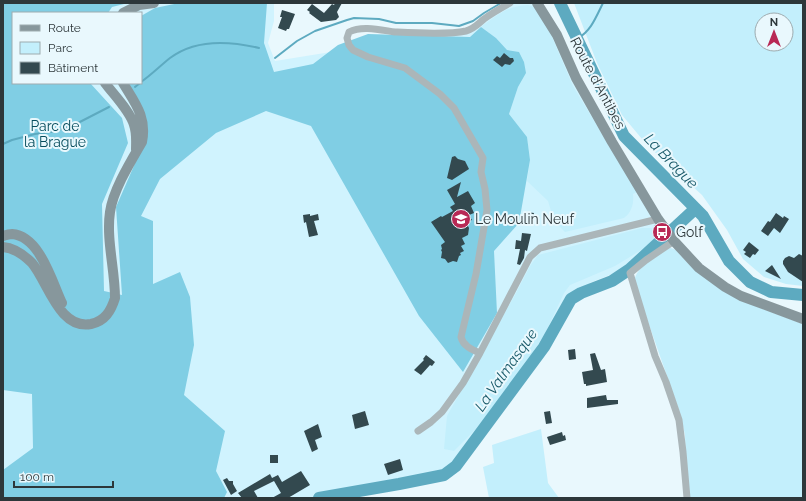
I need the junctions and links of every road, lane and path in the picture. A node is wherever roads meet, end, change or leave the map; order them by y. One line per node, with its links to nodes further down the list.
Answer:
1 (153, 3): 4 (street); 5 (street)
2 (510, 3): 15 (street)
3 (537, 3): 9 (street, Route d'Antibes)
4 (126, 12)
5 (136, 12)
6 (106, 84): 8 (street)
7 (124, 84): 8 (street)
8 (136, 152): 13 (street)
9 (658, 219): 11 (street, Route d'Antibes); 15 (street)
10 (3, 236): 13 (street)
11 (670, 236): 14 (street, Route d'Antibes); 17 (street)
12 (3, 247): 13 (street)
13 (65, 314)
14 (803, 319)
15 (480, 353): 16 (street)
16 (418, 430)
17 (686, 498)

